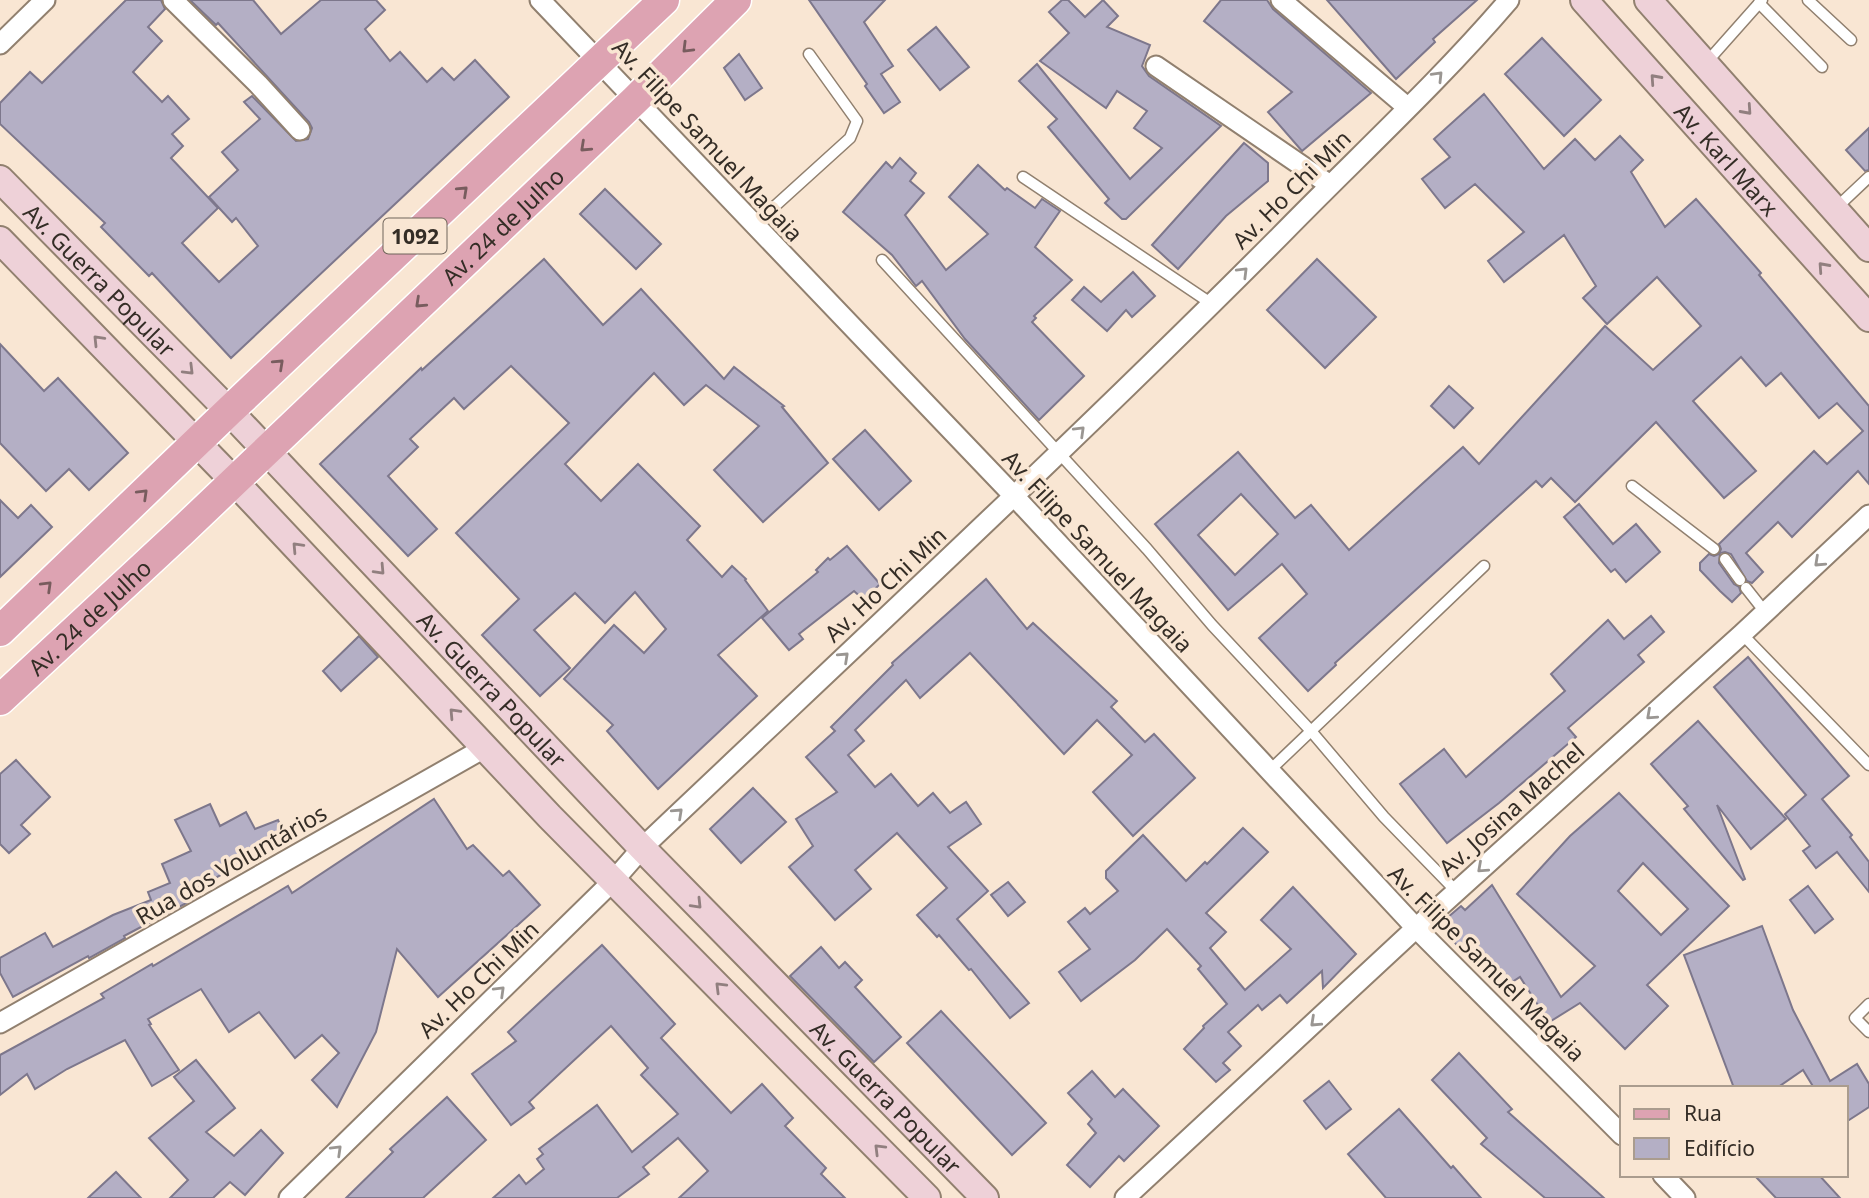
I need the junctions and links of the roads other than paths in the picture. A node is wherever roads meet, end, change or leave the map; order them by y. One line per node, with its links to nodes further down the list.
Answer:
1 (45, 0): 13 (street)
2 (173, 0): 21 (street)
3 (540, 0): 15 (street, Av. Filipe Samuel Magaia)
4 (664, 0): 15 (main road, 1092)
5 (736, 0): 19 (main road, Av. 24 de Julho / 1092, one-way to 19)
6 (1280, 0): 20 (street)
7 (1509, 0): 20 (street, Av. Ho Chi Min, one-way to 7)
8 (1584, 0): 32 (main road, Av. Karl Marx, one-way to 8)
9 (1648, 0): 16 (main road, Av. Karl Marx)
10 (1808, 0): 12 (lane)
11 (1761, 1): 16 (lane); 18 (lane)
12 (1851, 40)
13 (0, 44)
14 (809, 54): 27 (lane)
15 (600, 62): 19 (street, Av. Filipe Samuel Magaia); 33 (main road, 1092, one-way to 15)
16 (1705, 64): 26 (main road, Av. Karl Marx, one-way to 26)
17 (1156, 66): 25 (street)
18 (1822, 67)
19 (635, 100): 27 (street, Av. Filipe Samuel Magaia); 35 (main road, Av. 24 de Julho / 1092, one-way to 35)
20 (1407, 107): 25 (street, Av. Ho Chi Min)
21 (300, 130)
22 (1023, 177): 31 (lane)
23 (1869, 177): 26 (lane)
24 (0, 179): 33 (main road, Av. Guerra Popular, one-way to 33)
25 (1330, 185): 31 (street, Av. Ho Chi Min, one-way to 25)
26 (1835, 210): 29 (main road, Av. Karl Marx)
27 (754, 225): 39 (street, Av. Filipe Samuel Magaia)
28 (0, 240): 34 (main road, Av. Guerra Popular, one-way to 28)
29 (1869, 248)
30 (882, 260): 36 (lane)
31 (1212, 304): 36 (street, Av. Ho Chi Min, one-way to 31)
32 (1869, 318)
33 (229, 411): 34 (main road); 35 (main road, Av. Guerra Popular)
34 (197, 442): 37 (main road, Av. Guerra Popular); 45 (main road, one-way to 34)
35 (266, 449): 37 (main road, Av. 24 de Julho); 52 (main road, Av. Guerra Popular, one-way to 52)
36 (1059, 453): 39 (street, Av. Ho Chi Min); 48 (lane)
37 (234, 481): 47 (main road, Av. 24 de Julho); 49 (main road, Av. Guerra Popular, one-way to 37)
38 (1632, 486): 41 (lane)
39 (1014, 496): 51 (street, Av. Filipe Samuel Magaia); 52 (street, Av. Ho Chi Min, one-way to 39)
40 (1869, 515): 44 (street, Av. Josina Machel, one-way to 44)
41 (1714, 549)
42 (1725, 559): 44 (lane)
43 (1484, 566): 48 (lane)
44 (1765, 612): 46 (street, Av. Josina Machel)
45 (0, 631)
46 (1742, 634): 50 (lane); 54 (street, Av. Josina Machel, one-way to 54)
47 (0, 700)
48 (1311, 731): 51 (lane); 54 (lane)
49 (486, 747): 53 (main road, Av. Guerra Popular); 57 (street, Rua dos Voluntários)
50 (1869, 765)
51 (1269, 771): 55 (street, Av. Filipe Samuel Magaia)
52 (642, 848): 53 (street, Av. Ho Chi Min); 63 (main road, Av. Guerra Popular, one-way to 63)
53 (614, 880): 61 (street, Av. Ho Chi Min, one-way to 53); 62 (main road, Av. Guerra Popular, one-way to 53)
54 (1456, 891): 55 (street, Av. Josina Machel)
55 (1416, 928): 59 (street, Av. Filipe Samuel Magaia); 64 (street, Av. Josina Machel, one-way to 64)
56 (1869, 1004): 58 (lane)
57 (0, 1023)
58 (1869, 1032)
59 (1620, 1133)
60 (1665, 1177): 65 (street)
61 (289, 1198)
62 (927, 1198)
63 (985, 1198)
64 (1125, 1198)
65 (1685, 1198)

